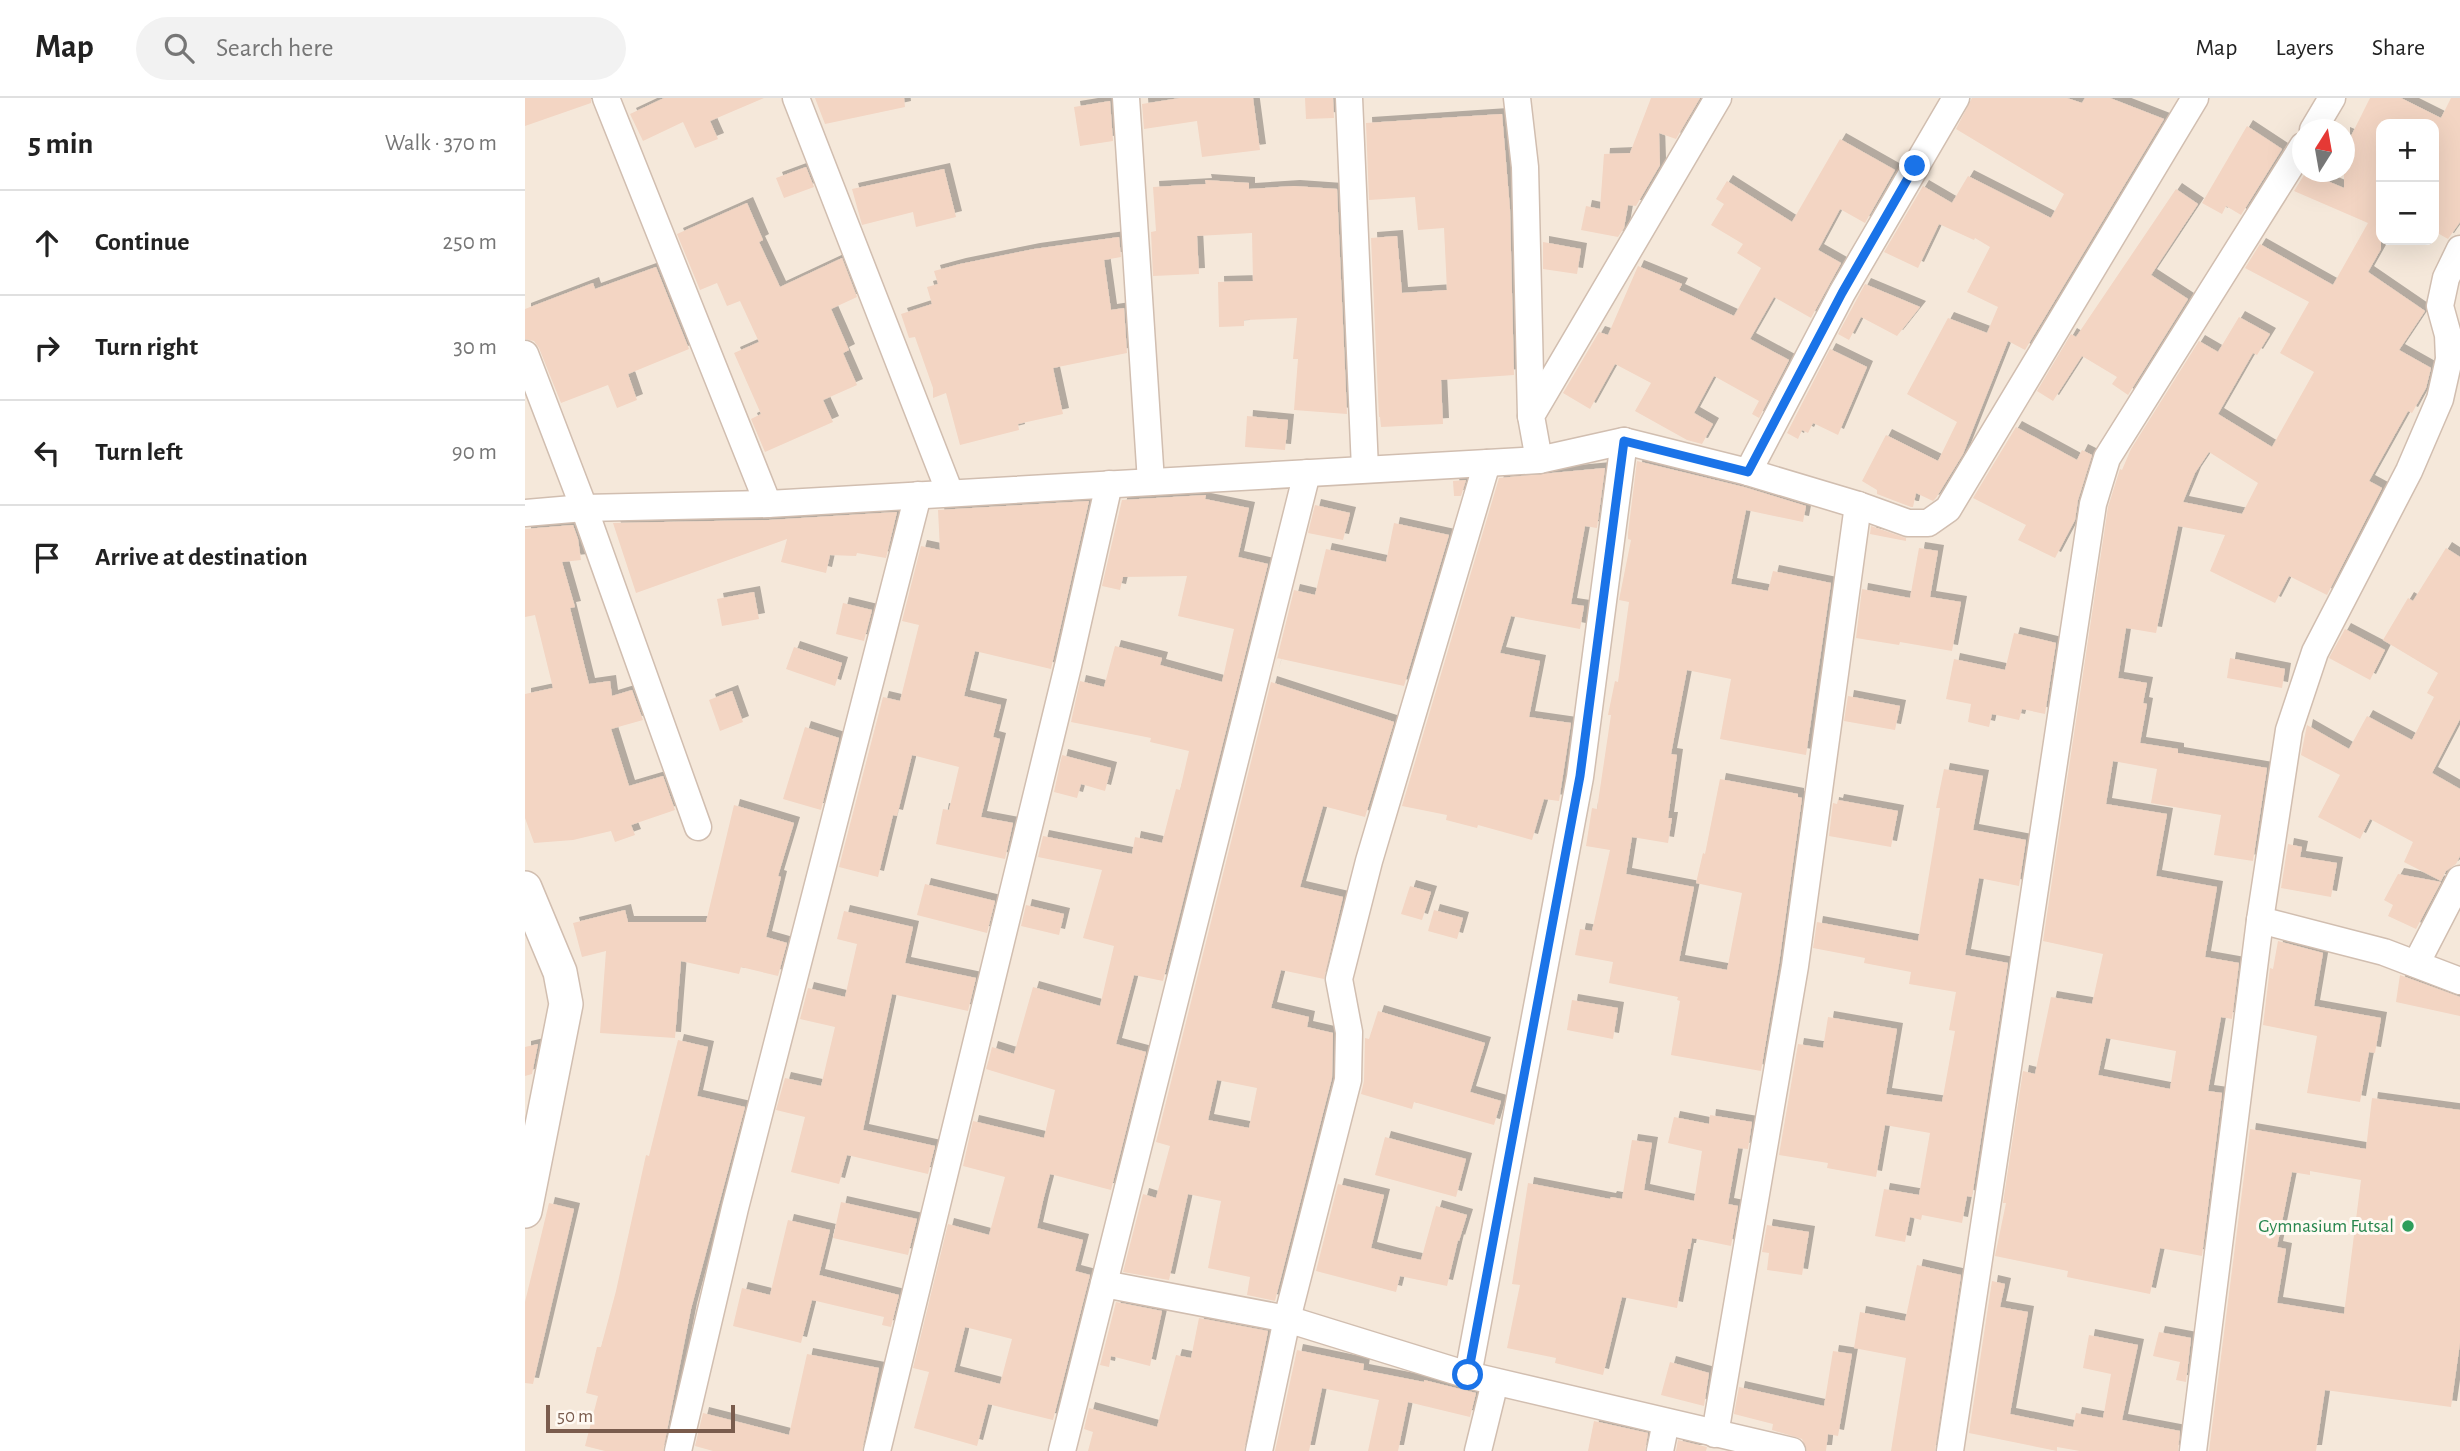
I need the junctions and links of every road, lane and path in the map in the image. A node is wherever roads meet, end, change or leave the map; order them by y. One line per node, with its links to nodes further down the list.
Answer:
1 (606, 98): 25 (street)
2 (796, 98): 23 (street)
3 (1126, 98): 21 (street)
4 (1349, 98): 18 (street)
5 (1517, 98): 14 (street)
6 (1719, 98): 14 (street)
7 (1957, 98): 19 (street)
8 (2195, 98): 26 (street)
9 (2332, 98): 10 (street)
10 (2319, 119)
11 (2292, 162): 49 (street)
12 (2460, 250): 32 (street)
13 (525, 354): 27 (street)
14 (1531, 416): 16 (street)
15 (1624, 441): 16 (street); 19 (street); 38 (street)
16 (1539, 460): 17 (street)
17 (1487, 463): 18 (street); 37 (street)
18 (1365, 470): 20 (street)
19 (1748, 472): 26 (street)
20 (1307, 473): 21 (street); 36 (street)
21 (1151, 482): 22 (street)
22 (1109, 484): 23 (street); 44 (street)
23 (950, 493): 24 (street)
24 (918, 495): 25 (street); 43 (street)
25 (768, 504): 27 (street)
26 (1858, 505): 41 (street)
27 (584, 508): 28 (street); 29 (street)
28 (525, 513)
29 (698, 827)
30 (2460, 879): 33 (street)
31 (525, 888): 35 (street)
32 (2260, 920): 33 (street); 50 (street)
33 (2416, 964): 34 (street)
34 (2460, 981)
35 (525, 1211)
36 (1104, 1284): 37 (street); 45 (street)
37 (1287, 1318): 38 (street); 46 (street)
38 (1468, 1375): 39 (street)
39 (1495, 1382): 40 (street); 47 (street)
40 (1667, 1422): 41 (street); 48 (street)
41 (1716, 1434): 42 (street)
42 (1778, 1449)
43 (678, 1451)
44 (877, 1451)
45 (1062, 1451)
46 (1259, 1451)
47 (1478, 1451)
48 (1660, 1451)
49 (1950, 1451)
50 (2193, 1451)

